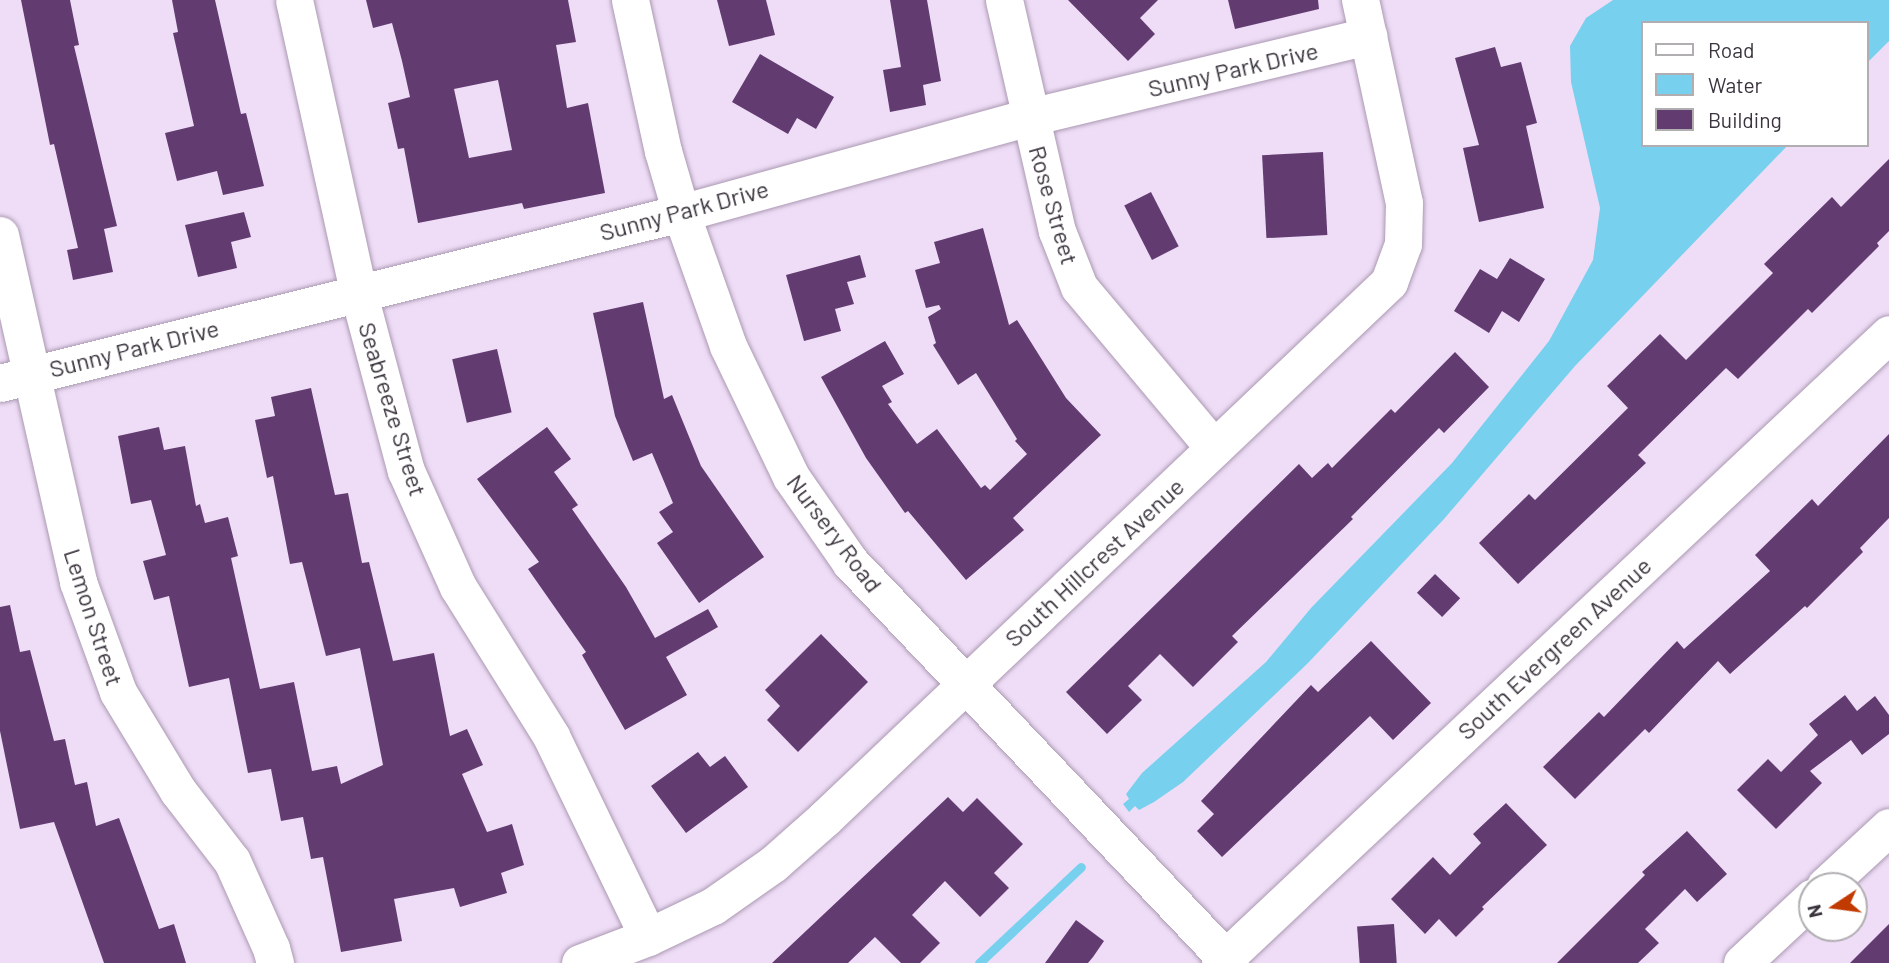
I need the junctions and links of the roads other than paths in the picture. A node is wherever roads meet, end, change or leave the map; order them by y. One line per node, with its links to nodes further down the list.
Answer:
1 (293, 0): 9 (street, Seabreeze Street)
2 (630, 0): 7 (street, Nursery Road)
3 (1004, 0): 6 (street, Rose Street)
4 (1360, 0): 5 (street, South Hillcrest Avenue)
5 (1368, 36): 6 (street, Sunny Park Drive); 12 (street, South Hillcrest Avenue)
6 (1030, 117): 7 (street, Sunny Park Drive); 12 (street, Rose Street)
7 (681, 213): 9 (street, Sunny Park Drive); 13 (street, Nursery Road)
8 (0, 235): 11 (street, Lemon Street)
9 (358, 291): 11 (street, Sunny Park Drive); 17 (street, Seabreeze Street)
10 (1889, 334): 18 (street, South Evergreen Avenue)
11 (15, 378): 19 (street, Lemon Street)
12 (1214, 448): 13 (street, South Hillcrest Avenue)
13 (964, 684): 17 (street, South Hillcrest Avenue); 18 (street, Nursery Road)
14 (1889, 827): 15 (street)
15 (1840, 872)
16 (1798, 911): 21 (street)
17 (648, 937): 20 (street, South Hillcrest Avenue)
18 (1225, 961)
19 (275, 963)
20 (580, 963)
21 (1742, 963)

